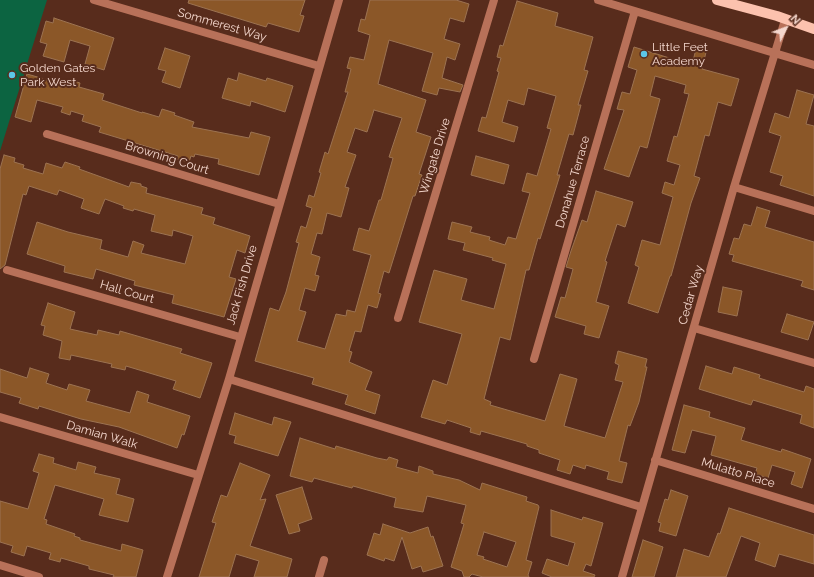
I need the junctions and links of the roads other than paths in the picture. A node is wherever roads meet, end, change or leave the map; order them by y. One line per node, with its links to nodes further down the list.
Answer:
1 (94, 0): 11 (street, Sommerest Way)
2 (339, 0): 11 (street, Jack Fish Drive)
3 (494, 0): 17 (street, Wingate Drive)
4 (598, 0): 6 (street)
5 (717, 0): 7 (main road)
6 (635, 11): 9 (street); 20 (street, Donahue Terrace)
7 (785, 20): 8 (main road); 9 (street, Cedar Way)
8 (814, 29)
9 (775, 53): 10 (street); 13 (street, Cedar Way)
10 (814, 65)
11 (319, 66): 14 (street, Jack Fish Drive)
12 (48, 134): 14 (street, Browning Court)
13 (734, 187): 15 (street); 18 (street, Cedar Way)
14 (279, 204): 19 (street, Jack Fish Drive)
15 (814, 211)
16 (7, 270): 19 (street, Hall Court)
17 (398, 318)
18 (694, 328): 21 (street); 24 (street, Cedar Way)
19 (240, 337): 22 (street, Jack Fish Drive)
20 (534, 359)
21 (814, 363)
22 (229, 379): 25 (street, Jack Fish Drive); 26 (street)
23 (0, 417): 25 (street, Damian Walk)
24 (655, 460): 26 (street, Cedar Way); 27 (street, Mulatto Place)
25 (198, 475): 31 (street, Jack Fish Drive)
26 (642, 507): 33 (street, Cedar Way)
27 (814, 509)
28 (324, 560): 32 (street)
29 (0, 565): 30 (street)
30 (39, 577)
31 (167, 577)
32 (320, 577)
33 (622, 577)

